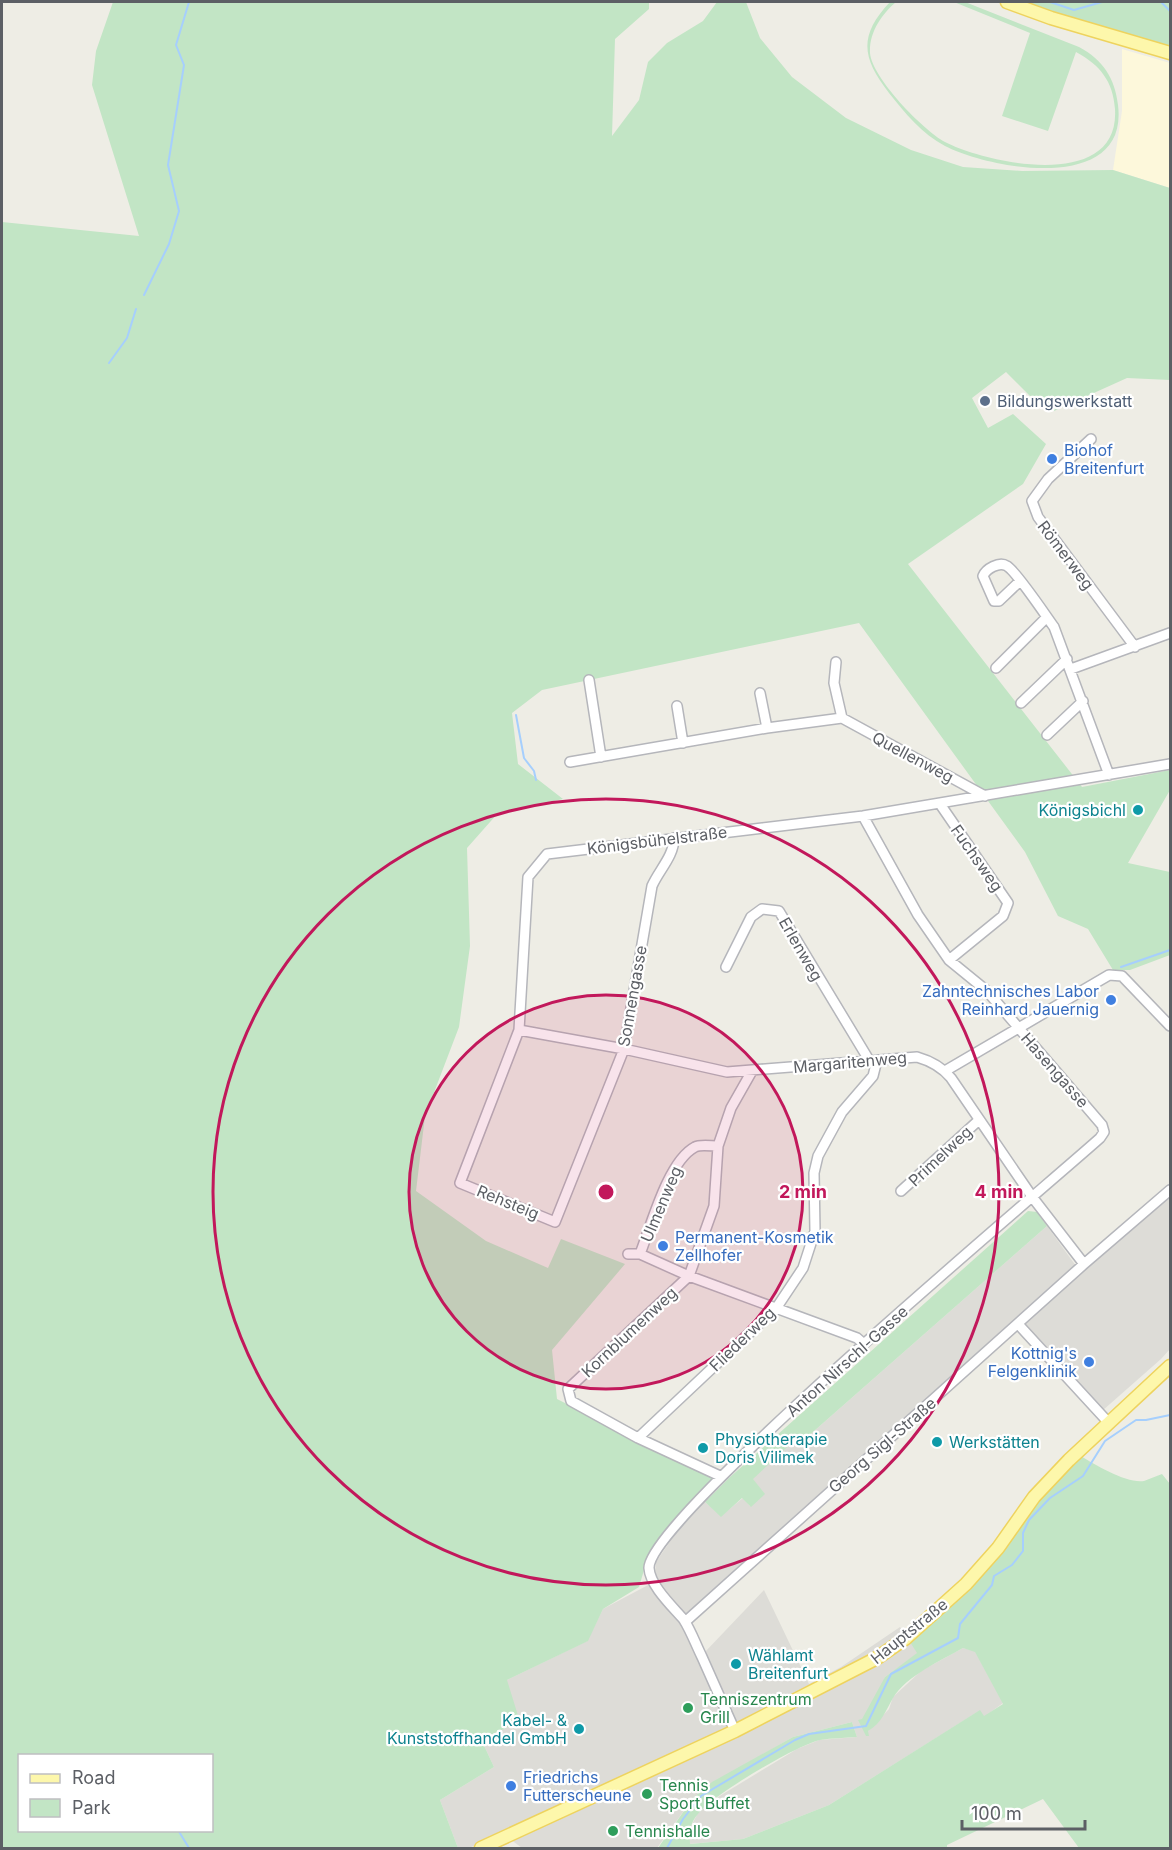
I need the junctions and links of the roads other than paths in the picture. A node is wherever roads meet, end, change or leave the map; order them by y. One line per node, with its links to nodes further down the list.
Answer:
1 (1008, 2): 2 (main road)
2 (1170, 53)
3 (1091, 439): 7 (street, Römerweg)
4 (1020, 581): 5 (street)
5 (1047, 617): 8 (street); 10 (street)
6 (1170, 635): 7 (street)
7 (1135, 647): 11 (street)
8 (1067, 659): 11 (street); 15 (street)
9 (836, 662): 17 (street)
10 (996, 668)
11 (1071, 669): 14 (street)
12 (589, 680): 21 (street)
13 (760, 693): 18 (street)
14 (1083, 701): 19 (street); 24 (street)
15 (1021, 703)
16 (677, 706): 20 (street)
17 (842, 718): 18 (street); 25 (street, Quellenweg)
18 (767, 728): 20 (street)
19 (1047, 735)
20 (683, 743): 21 (street)
21 (601, 757): 22 (street)
22 (570, 762)
23 (1170, 764): 24 (street, Königsbühelstraße)
24 (1109, 775): 25 (street, Königsbühelstraße)
25 (985, 796): 26 (street, Königsbühelstraße)
26 (940, 804): 27 (street, Königsbühelstraße); 29 (street, Fuchsweg)
27 (862, 816): 28 (street, Königsbühelstraße); 29 (street, Hasengasse)
28 (674, 838): 33 (street, Königsbühelstraße); 34 (street, Sonnengasse)
29 (949, 960): 32 (street, Hasengasse)
30 (726, 967): 35 (street, Erlenweg)
31 (1170, 1026): 32 (street)
32 (1020, 1029): 37 (street); 43 (street, Hasengasse)
33 (519, 1030): 34 (street, Margaritenweg); 40 (street, Königsbühelstraße)
34 (624, 1049): 36 (street, Margaritenweg); 44 (street, Sonnengasse)
35 (873, 1060): 36 (street, Margaritenweg); 37 (street, Margaritenweg); 49 (street, Fliederweg)
36 (752, 1071): 39 (street, Kornblumenweg)
37 (945, 1071): 38 (street, Margaritenweg)
38 (979, 1120): 42 (street, Primelweg); 43 (street, Margaritenweg)
39 (718, 1146): 46 (street, Ulmenweg); 48 (street, Kornblumenweg)
40 (460, 1183): 44 (street, Rehsteig)
41 (1170, 1190): 47 (street, Georg Sigl-Straße)
42 (901, 1191)
43 (1033, 1198): 47 (street, Margaritenweg); 51 (street, Anton Nirschl-Gasse)
44 (555, 1222)
45 (628, 1254): 46 (street)
46 (640, 1254): 48 (street)
47 (1084, 1264): 50 (street, Georg Sigl-Straße)
48 (689, 1276): 49 (street); 54 (street, Kornblumenweg)
49 (777, 1307): 51 (street); 54 (street, Fliederweg)
50 (1018, 1324): 53 (street); 56 (street, Georg Sigl-Straße)
51 (864, 1344): 55 (street, Anton Nirschl-Gasse)
52 (1170, 1366): 53 (main road, Hauptstraße)
53 (1108, 1422): 57 (main road, Hauptstraße)
54 (638, 1438): 55 (street, Kornblumenweg)
55 (720, 1476): 56 (street, Anton Nirschl-Gasse)
56 (685, 1622): 57 (street)
57 (735, 1731): 58 (main road, Hauptstraße)
58 (481, 1848)

